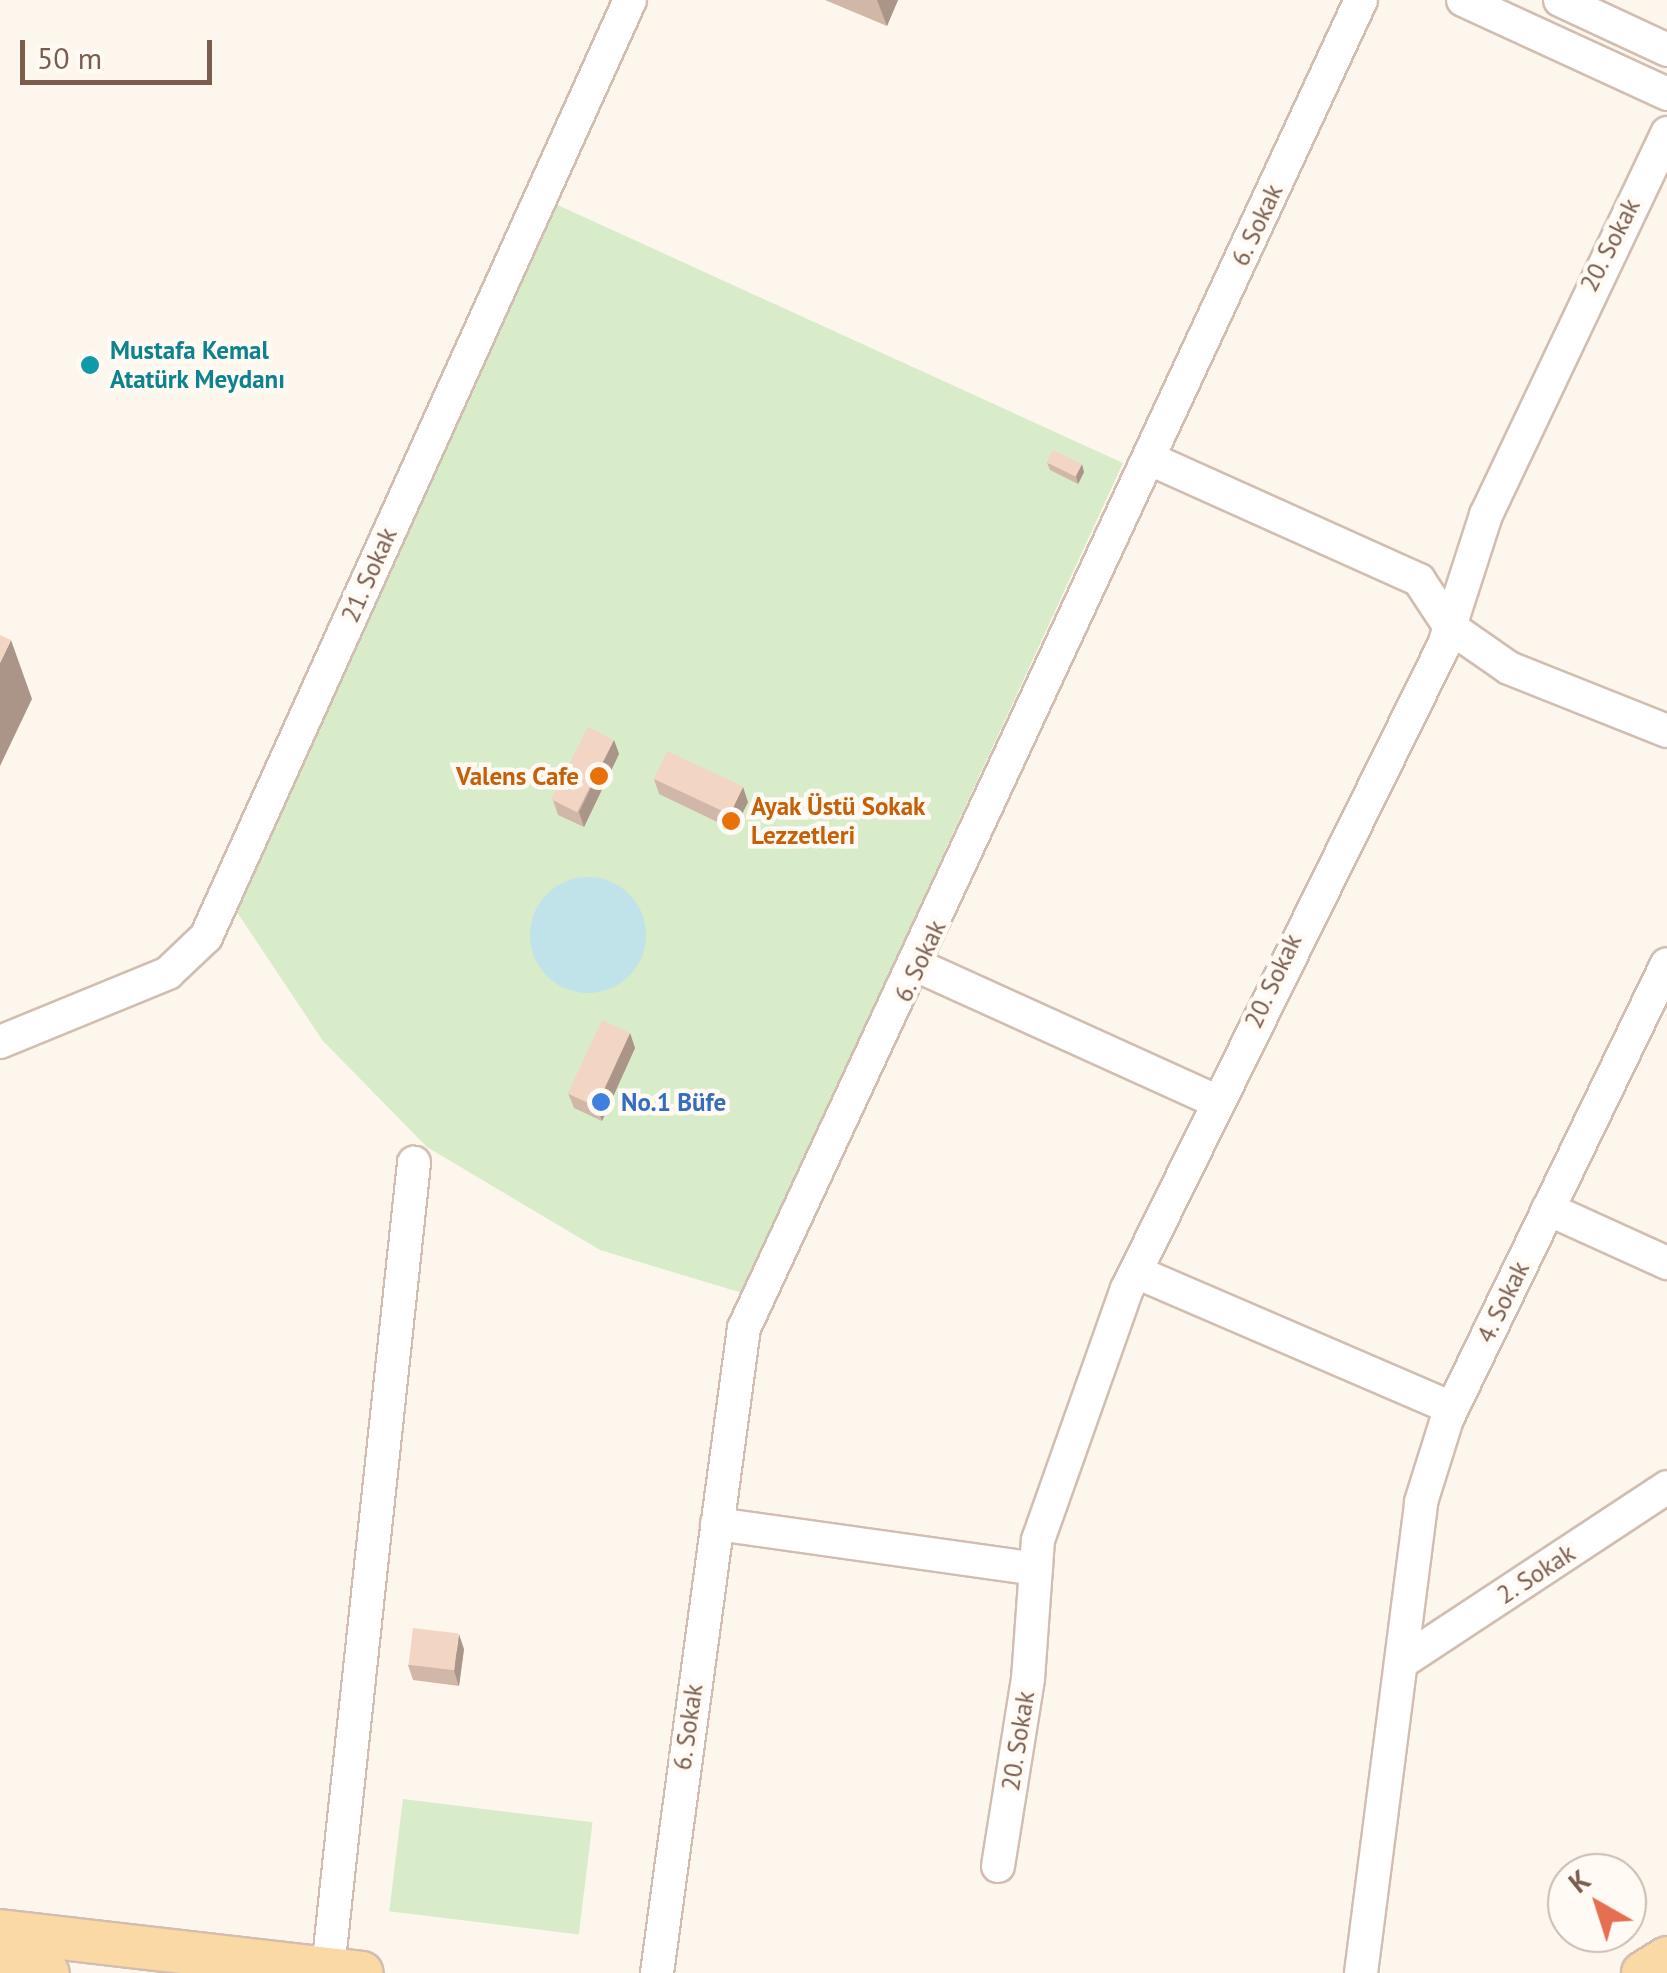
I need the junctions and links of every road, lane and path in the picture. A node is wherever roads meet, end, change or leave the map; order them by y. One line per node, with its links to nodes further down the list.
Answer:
1 (630, 0): 13 (street, 21. Sokak)
2 (1361, 0): 8 (street, 6. Sokak)
3 (1463, 0): 6 (street)
4 (1560, 0): 5 (street)
5 (1667, 50)
6 (1667, 94)
7 (1667, 133): 9 (street, 20. Sokak)
8 (1150, 459): 9 (street); 12 (street, 6. Sokak)
9 (1450, 627): 10 (street); 14 (street, 20. Sokak)
10 (1667, 732)
11 (1667, 964): 16 (street, 4. Sokak)
12 (918, 966): 14 (street); 21 (street, 6. Sokak)
13 (0, 1042)
14 (1216, 1101): 18 (street, 20. Sokak)
15 (414, 1162): 28 (street)
16 (1548, 1209): 17 (street); 19 (street, 4. Sokak)
17 (1667, 1263)
18 (1136, 1272): 19 (street); 22 (street, 20. Sokak)
19 (1452, 1408): 23 (street, 4. Sokak)
20 (1667, 1487): 23 (street, 2. Sokak)
21 (716, 1524): 22 (street); 30 (street, 6. Sokak)
22 (1036, 1569): 24 (street, 20. Sokak)
23 (1404, 1660): 31 (street, 4. Sokak)
24 (998, 1866)
25 (0, 1931): 28 (main road)
26 (1667, 1958): 32 (main road)
27 (0, 1968): 29 (main road)
28 (345, 1971)
29 (48, 1973)
30 (657, 1973)
31 (1361, 1973)
32 (1644, 1973)

